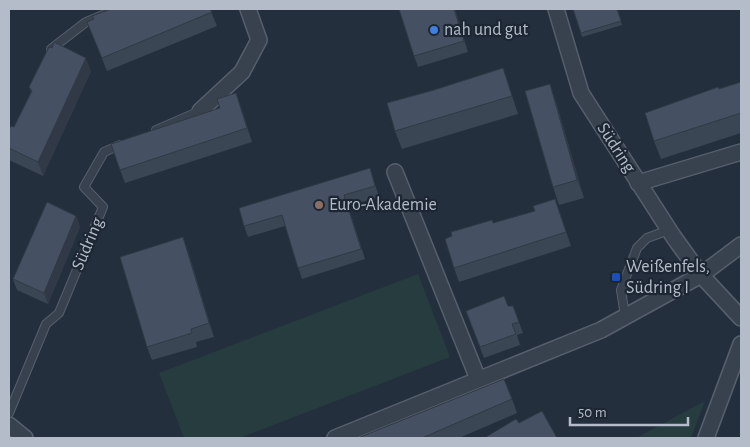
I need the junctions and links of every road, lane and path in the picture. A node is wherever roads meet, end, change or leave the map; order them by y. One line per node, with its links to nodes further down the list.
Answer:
1 (117, 9): 4 (lane)
2 (248, 9): 5 (street)
3 (556, 9): 10 (street, Südring)
4 (44, 59)
5 (200, 111): 6 (lane)
6 (149, 133)
7 (131, 140): 18 (lane, Südring)
8 (741, 152): 10 (street)
9 (395, 172): 17 (street)
10 (638, 183): 11 (street, Südring)
11 (669, 230): 13 (street, Südring); 14 (lane)
12 (741, 245): 13 (street)
13 (701, 275): 14 (street); 15 (street, Südring)
14 (625, 316): 17 (street)
15 (741, 318)
16 (741, 344): 22 (street)
17 (478, 380): 21 (street)
18 (9, 413)
19 (9, 425): 20 (street)
20 (25, 438)
21 (334, 438)
22 (706, 438)

